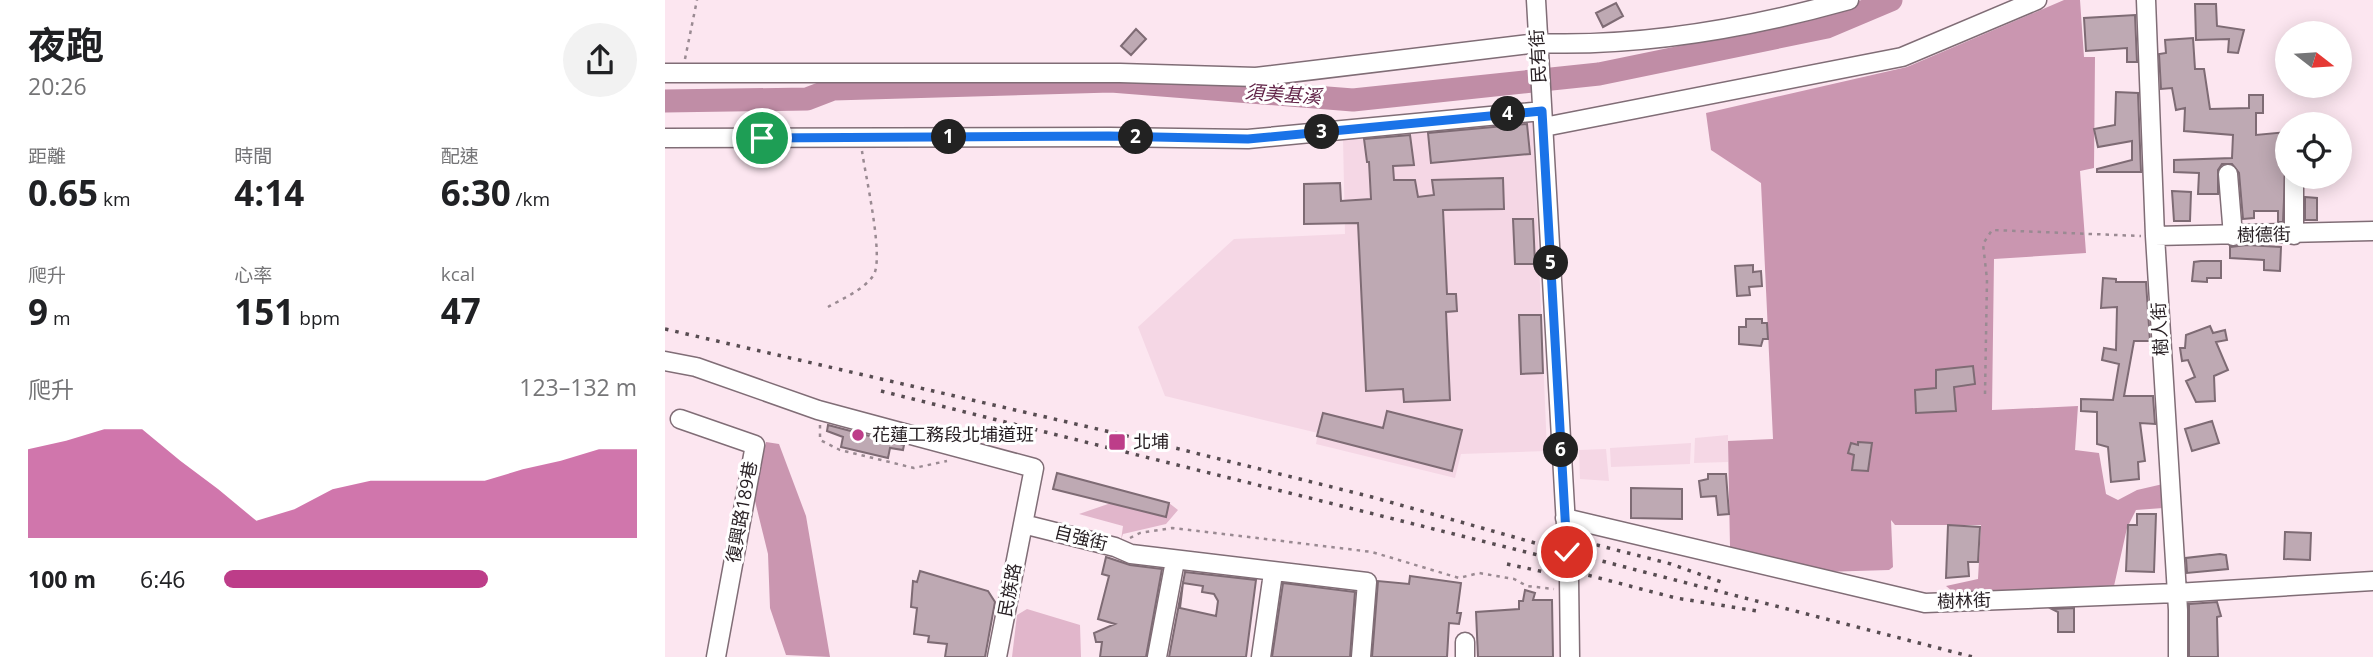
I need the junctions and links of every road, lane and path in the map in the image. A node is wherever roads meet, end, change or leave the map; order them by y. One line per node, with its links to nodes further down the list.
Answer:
1 (697, 0): 7 (path)
2 (1536, 0): 6 (street, 民有街)
3 (1849, 0): 6 (street)
4 (2037, 0): 8 (street)
5 (2146, 0): 15 (street, 樹人街)
6 (1537, 43): 7 (street); 8 (street, 民有街)
7 (674, 73)
8 (1543, 119): 10 (street); 23 (street, 民有街)
9 (665, 138): 10 (street)
10 (859, 138): 17 (path)
11 (2228, 174): 16 (street)
12 (2294, 189): 14 (street)
13 (2373, 231): 14 (street, 樹德街)
14 (2294, 235): 16 (street, 樹德街)
15 (2155, 236): 16 (street, 樹德街); 19 (path); 30 (street, 樹人街)
16 (2232, 236)
17 (828, 307)
18 (665, 361): 20 (street)
19 (1985, 394)
20 (823, 411): 22 (path); 24 (street)
21 (680, 419): 31 (street, 復興路189巷)
22 (953, 459)
23 (1565, 518): 29 (street, 民有街); 30 (street, 樹林街)
24 (1023, 524): 25 (street, 自強街); 32 (street, 民族路)
25 (1115, 547): 26 (street); 29 (path, 自強街)
26 (1175, 561): 27 (street); 33 (street)
27 (1273, 573): 34 (street); 35 (street)
28 (2373, 581): 30 (street, 樹林街)
29 (1569, 590): 36 (street, 民有街)
30 (2176, 593): 37 (street, 樹人街)
31 (716, 657)
32 (997, 657)
33 (1157, 657)
34 (1261, 657)
35 (1361, 657)
36 (1570, 657)
37 (2178, 657)

